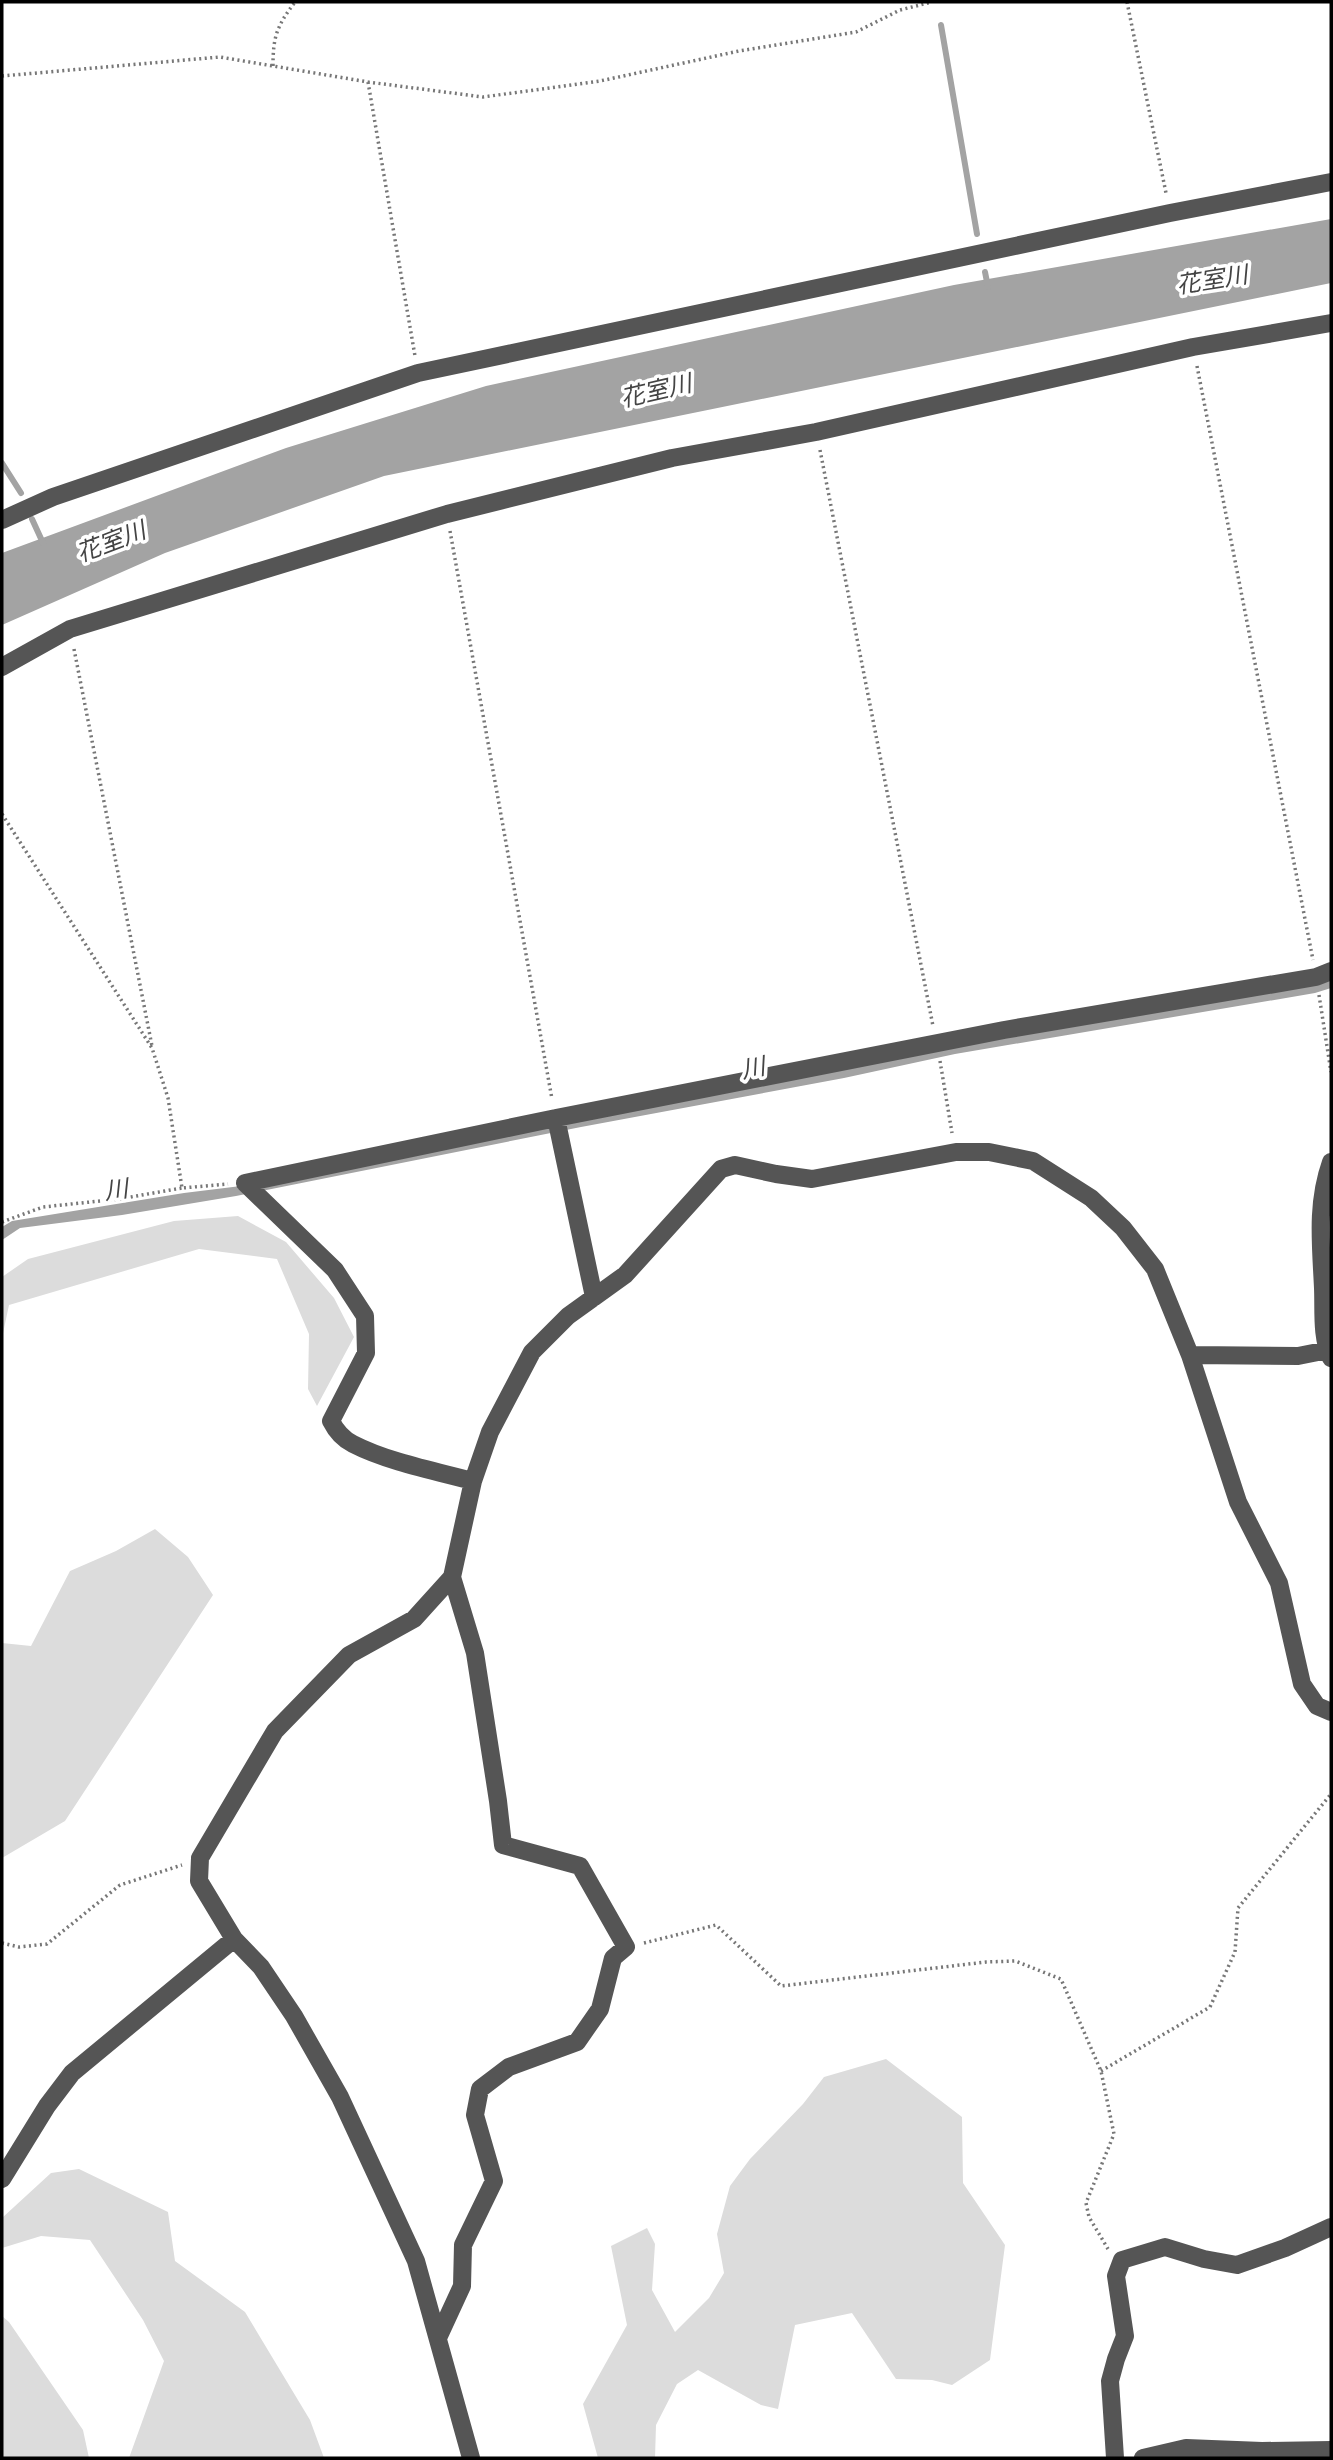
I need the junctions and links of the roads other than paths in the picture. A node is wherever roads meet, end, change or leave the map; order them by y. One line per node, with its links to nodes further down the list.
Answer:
1 (1331, 182): 3 (street)
2 (1331, 323): 4 (street)
3 (2, 520)
4 (2, 667)
5 (1324, 974): 6 (street)
6 (556, 1118): 8 (street); 11 (street)
7 (1331, 1162): 9 (street)
8 (594, 1297): 10 (street); 11 (street)
9 (1329, 1354): 10 (street)
10 (1190, 1355): 13 (street)
11 (472, 1481): 12 (street)
12 (452, 1577): 14 (street); 17 (street)
13 (1331, 1712)
14 (234, 1939): 15 (street); 17 (street)
15 (2, 2179)
16 (1331, 2227): 20 (street)
17 (438, 2338): 19 (street)
18 (1331, 2450): 21 (street)
19 (471, 2458)
20 (1115, 2458)
21 (1143, 2458)

